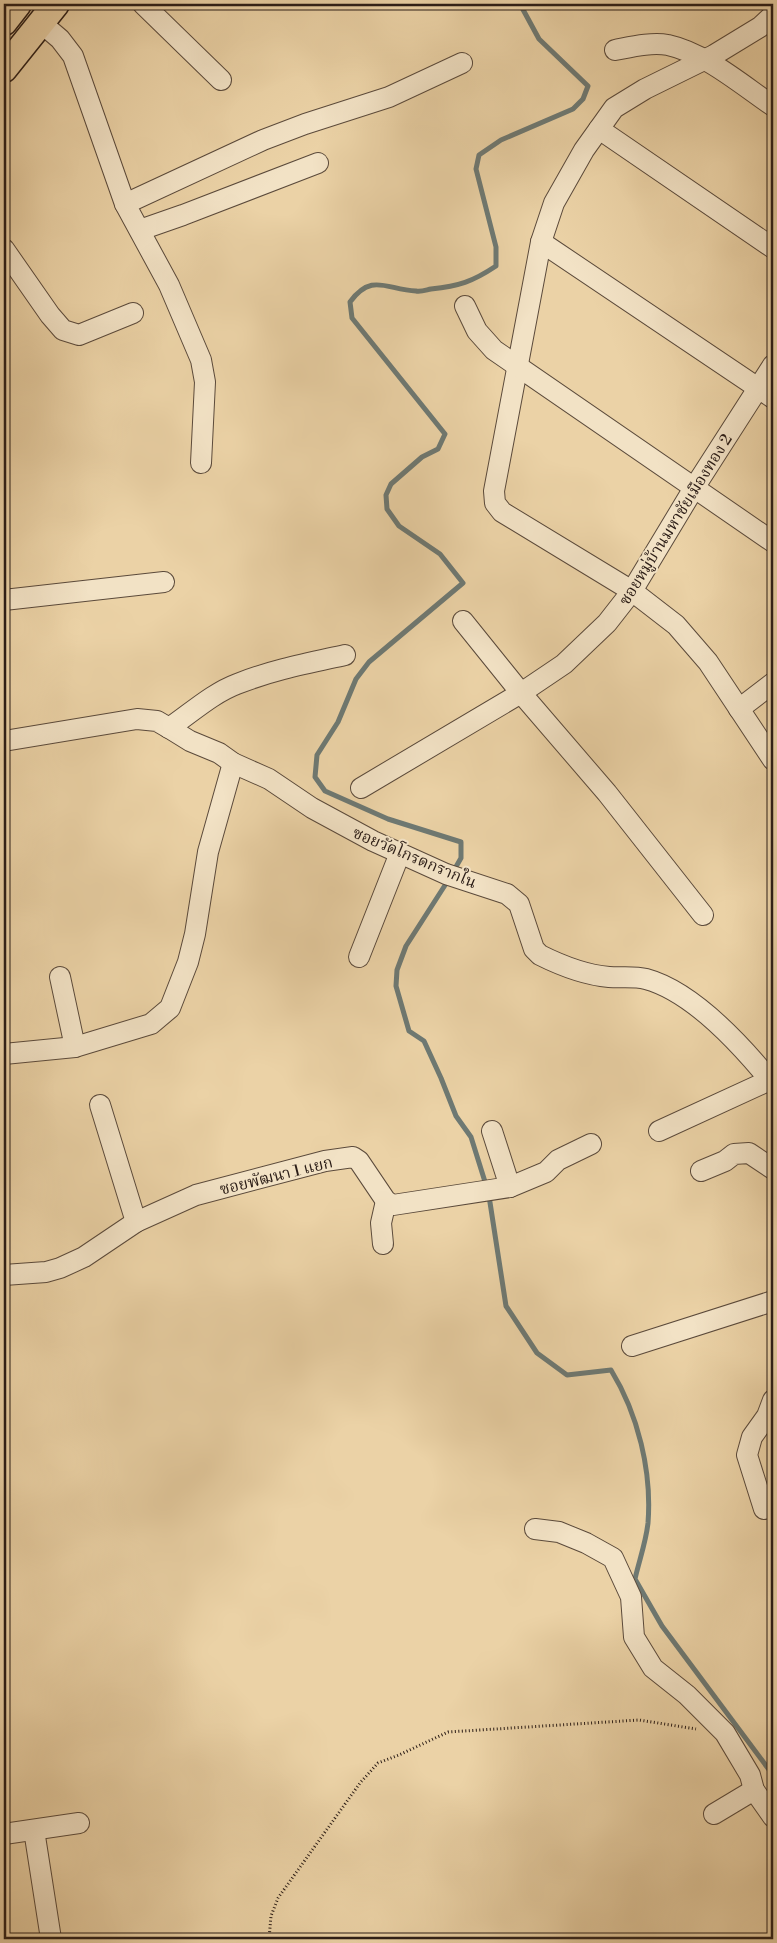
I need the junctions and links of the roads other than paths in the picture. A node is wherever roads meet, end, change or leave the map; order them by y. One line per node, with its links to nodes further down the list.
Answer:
1 (18, 4): 5 (main road)
2 (143, 4): 10 (street)
3 (48, 13): 9 (main road); 14 (street)
4 (773, 15): 7 (street)
5 (4, 22)
6 (614, 50): 7 (street)
7 (704, 59): 11 (street); 12 (street)
8 (462, 64): 14 (street)
9 (4, 69)
10 (221, 80)
11 (773, 106)
12 (599, 129): 16 (street); 17 (street)
13 (318, 163): 15 (street)
14 (125, 204): 15 (street)
15 (140, 230): 24 (street)
16 (541, 242): 22 (street); 23 (street)
17 (773, 248)
18 (4, 249): 20 (street)
19 (465, 306): 22 (street)
20 (133, 313)
21 (773, 365): 23 (street, ซอยหมู่บ้านมหาชัยเมืองทอง 2)
22 (518, 368): 25 (street); 28 (street)
23 (766, 393): 25 (street, ซอยหมู่บ้านมหาชัยเมืองทอง 2)
24 (201, 463)
25 (694, 488): 26 (street); 28 (street, ซอยหมู่บ้านมหาชัยเมืองทอง 2)
26 (773, 542)
27 (164, 582): 29 (street)
28 (632, 592): 33 (street, ซอยหมู่บ้านมหาชัยเมืองทอง 2); 34 (street)
29 (4, 600)
30 (463, 621): 33 (street)
31 (345, 655): 35 (street)
32 (773, 684): 34 (street)
33 (522, 693): 39 (street, ซอยหมู่บ้านมหาชัยเมืองทอง 2); 41 (street)
34 (739, 709): 37 (street)
35 (170, 728): 36 (street, ซอยวัดโกรดกรากใน); 38 (street, ซอยวัดโกรดกรากใน)
36 (4, 741)
37 (773, 760)
38 (233, 763): 40 (street, ซอยวัดโกรดกรากใน); 44 (street)
39 (361, 788)
40 (400, 853): 42 (street); 46 (street, ซอยวัดโกรดกรากใน)
41 (703, 915)
42 (359, 957)
43 (60, 978): 44 (street)
44 (75, 1047): 45 (street)
45 (4, 1054)
46 (771, 1082): 49 (street)
47 (100, 1105): 55 (street)
48 (492, 1131): 53 (street)
49 (658, 1131)
50 (591, 1144): 53 (street)
51 (773, 1168): 52 (street)
52 (701, 1171)
53 (510, 1187): 54 (street)
54 (386, 1201): 55 (street, ซอยพัฒนา 1 แยก); 56 (street)
55 (136, 1222): 57 (street, ซอยพัฒนา 1 แยก)
56 (383, 1244)
57 (4, 1275)
58 (773, 1301): 59 (street)
59 (632, 1346)
60 (773, 1400): 61 (street)
61 (764, 1509)
62 (535, 1529): 63 (street)
63 (754, 1790): 64 (street); 65 (street)
64 (714, 1814)
65 (773, 1818)
66 (79, 1823): 67 (street)
67 (34, 1830): 68 (street); 69 (street)
68 (4, 1834)
69 (51, 1939)

